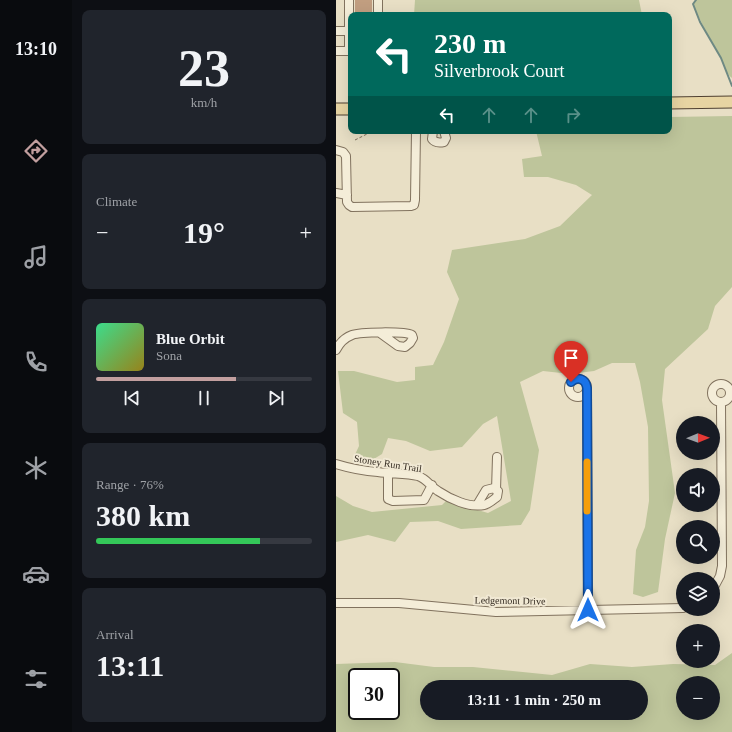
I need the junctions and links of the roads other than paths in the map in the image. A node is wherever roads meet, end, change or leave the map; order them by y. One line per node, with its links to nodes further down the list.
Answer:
1 (349, 0): 3 (street)
2 (378, 0): 4 (street)
3 (349, 12)
4 (378, 12)
5 (336, 31): 6 (street)
6 (348, 31)
7 (336, 51): 8 (street)
8 (348, 51)
9 (732, 102): 10 (main road)
10 (672, 103)
11 (336, 109): 12 (main road)
12 (348, 109)
13 (416, 134): 18 (street)
14 (433, 134): 15 (street)
15 (445, 134)
16 (336, 150): 18 (street)
17 (336, 194): 18 (street)
18 (347, 194)
19 (380, 333): 20 (street)
20 (336, 350)
21 (587, 391): 30 (street)
22 (721, 402): 27 (street)
23 (497, 457): 26 (street, Stoney Run Trail)
24 (336, 464): 25 (street, Stoney Run Trail)
25 (388, 473): 26 (street, Stoney Run Trail); 26 (street)
26 (432, 486)
27 (720, 576)
28 (336, 603): 30 (street, Ledgemont Drive)
29 (676, 608): 30 (street, Ledgemont Drive)
30 (588, 610)

